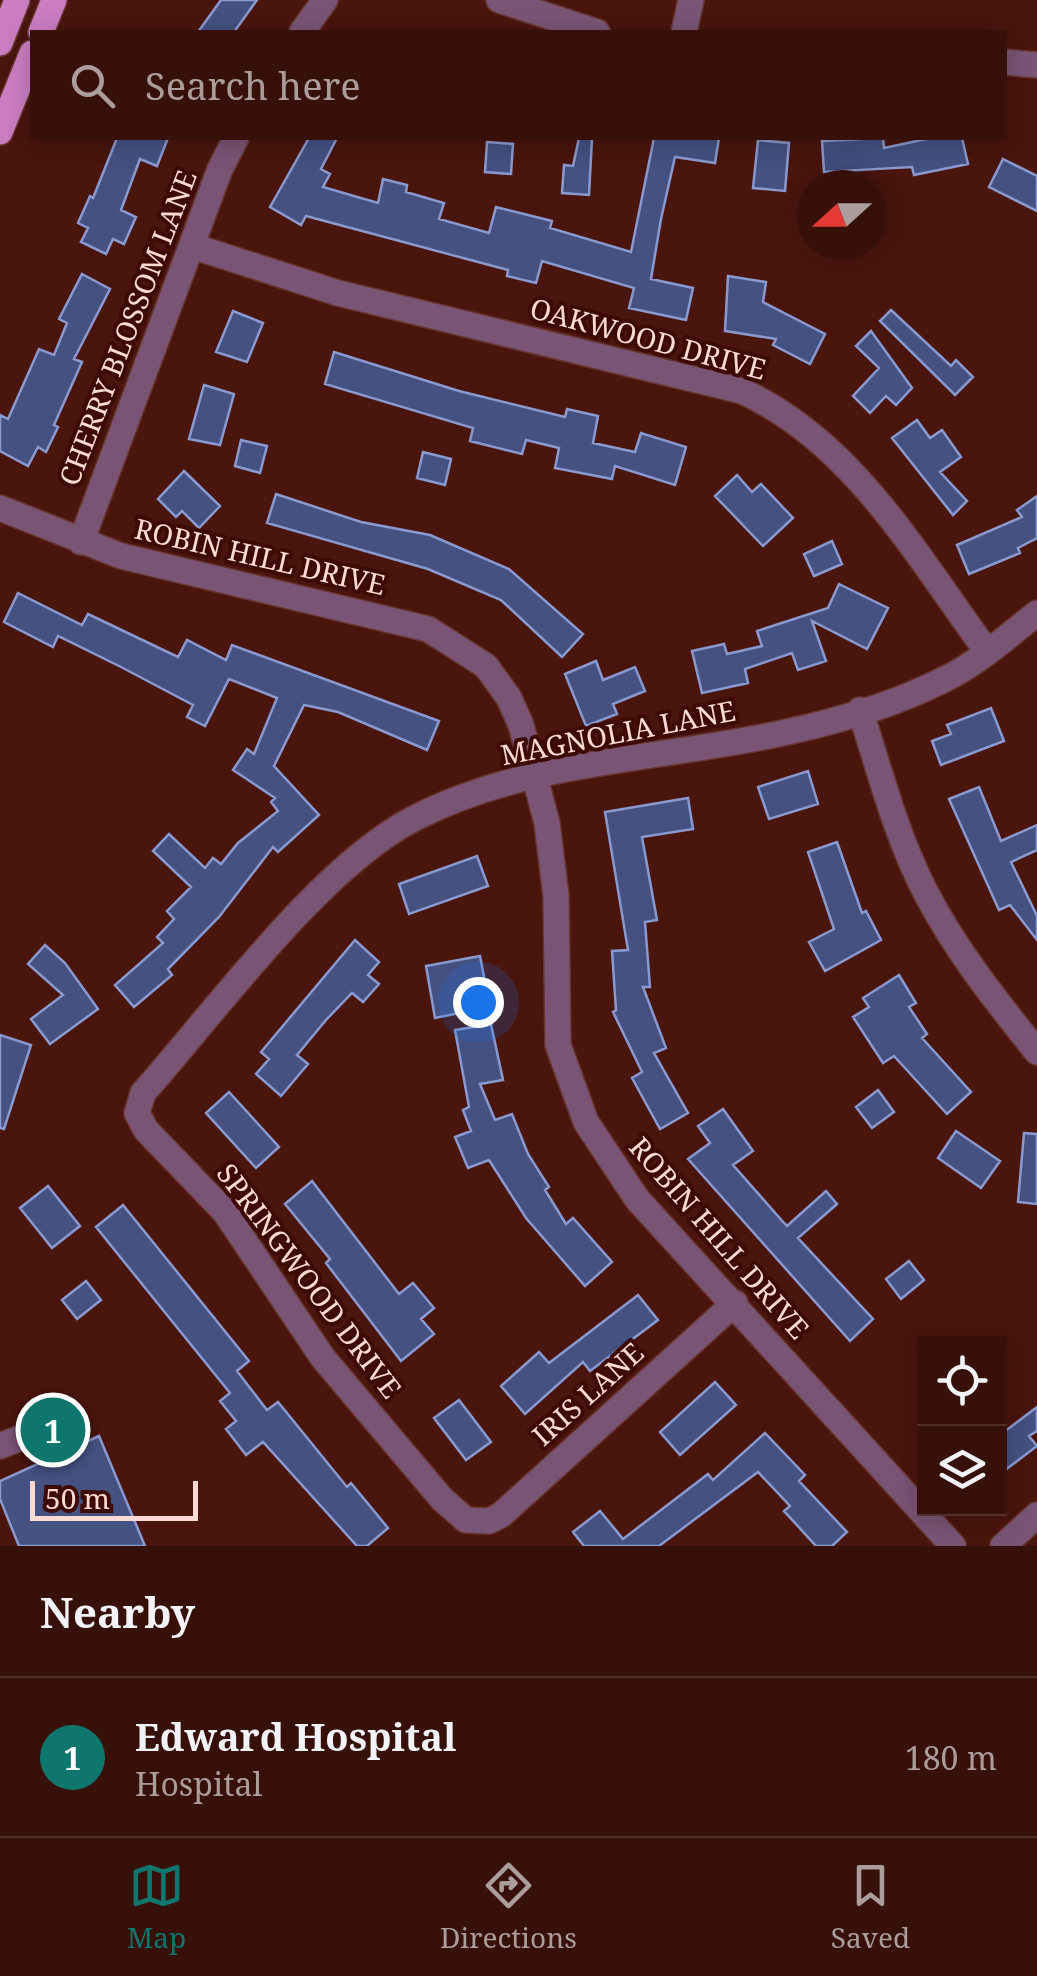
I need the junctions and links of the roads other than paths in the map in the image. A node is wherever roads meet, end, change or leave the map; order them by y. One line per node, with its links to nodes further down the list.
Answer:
1 (17, 0): 10 (main road)
2 (54, 0): 6 (main road)
3 (325, 0): 7 (street)
4 (500, 0): 8 (street)
5 (691, 0): 9 (street)
6 (42, 30)
7 (303, 30)
8 (591, 30)
9 (684, 30)
10 (0, 43)
11 (30, 58): 14 (main road)
12 (1007, 62): 13 (street)
13 (1037, 65)
14 (0, 132)
15 (235, 140): 16 (street, CHERRY BLOSSOM LANE)
16 (192, 246): 18 (street, CHERRY BLOSSOM LANE); 20 (street, OAKWOOD DRIVE)
17 (0, 508): 18 (street, ROBIN HILL DRIVE)
18 (81, 542): 22 (street, ROBIN HILL DRIVE)
19 (1037, 613): 20 (street, MAGNOLIA LANE)
20 (986, 650): 21 (street, MAGNOLIA LANE)
21 (860, 710): 22 (street, MAGNOLIA LANE); 23 (street)
22 (535, 777): 24 (street, MAGNOLIA LANE); 25 (street, ROBIN HILL DRIVE)
23 (1037, 1052)
24 (137, 1113): 29 (street, SPRINGWOOD DRIVE)
25 (735, 1304): 29 (street, IRIS LANE); 30 (street, ROBIN HILL DRIVE)
26 (64, 1421): 27 (street)
27 (0, 1446)
28 (1037, 1515): 31 (street)
29 (478, 1522)
30 (953, 1546)
31 (1003, 1546)

